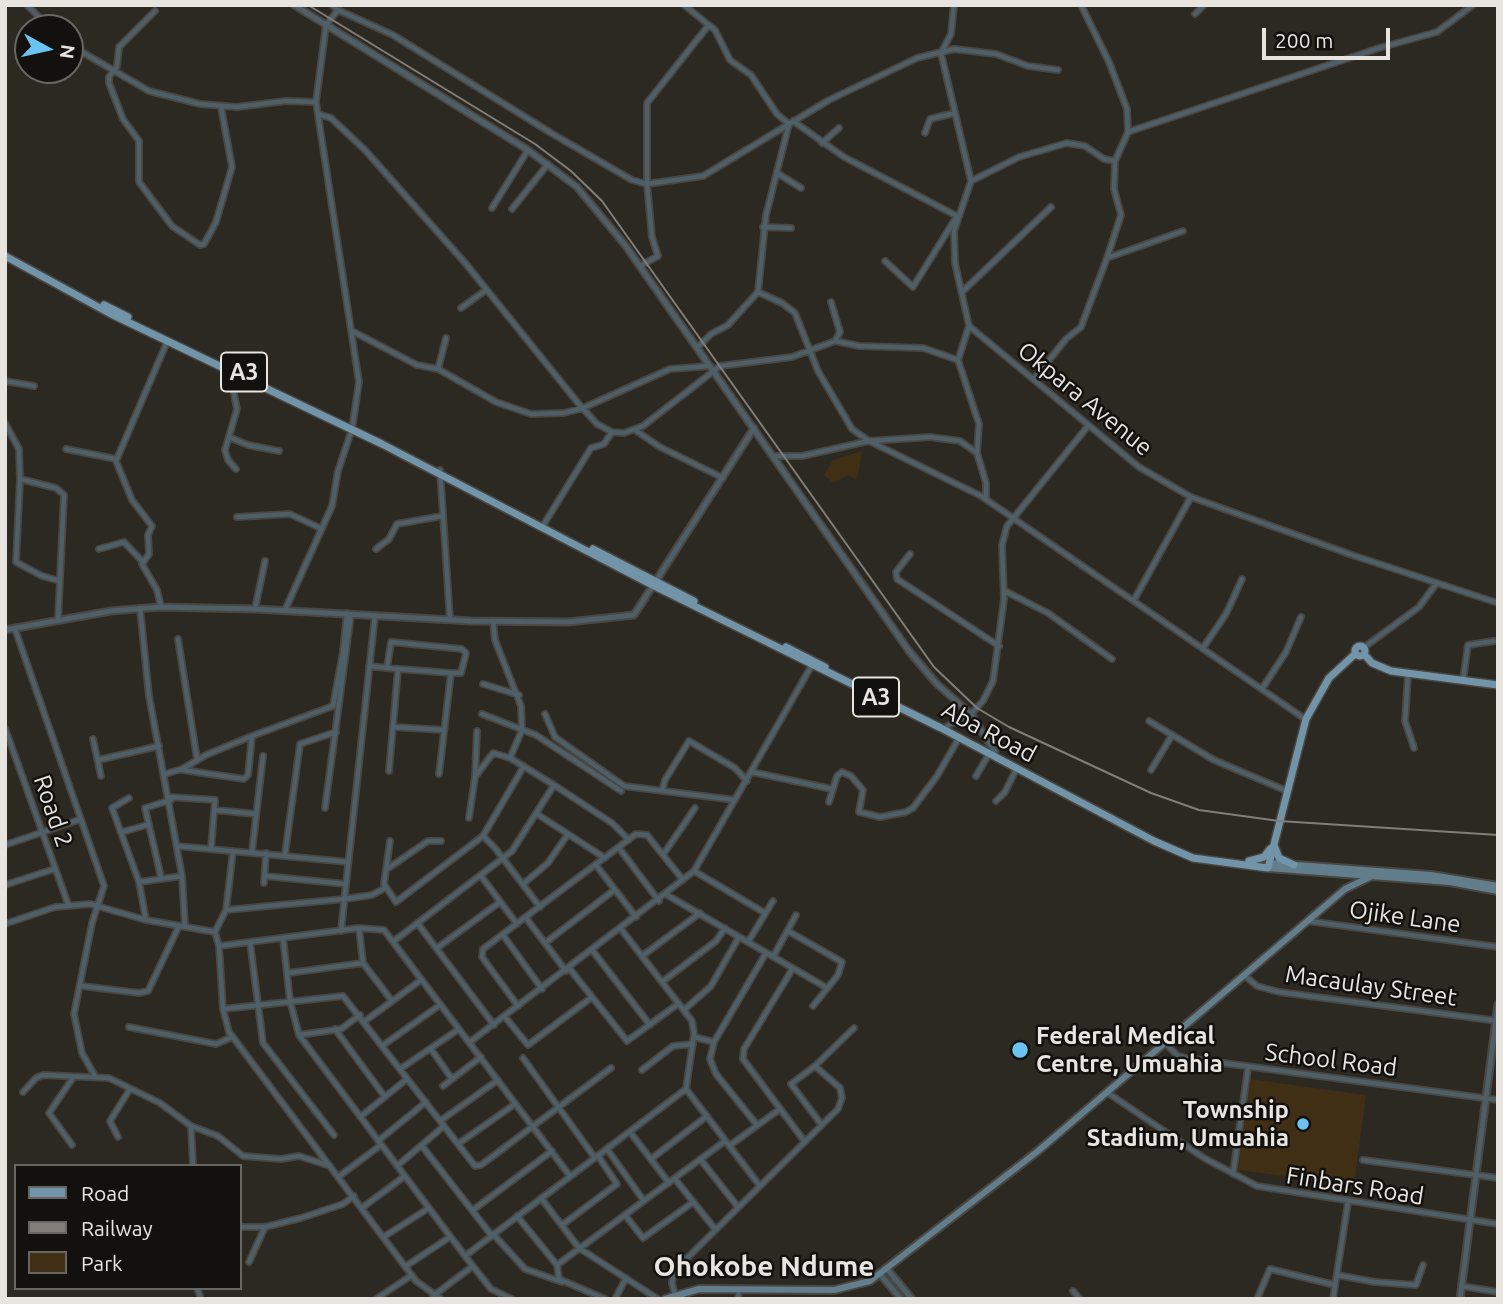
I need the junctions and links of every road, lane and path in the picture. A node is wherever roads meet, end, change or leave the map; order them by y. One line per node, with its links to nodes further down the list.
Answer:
1 (294, 5): 11 (street)
2 (332, 5): 8 (street)
3 (684, 5): 12 (street)
4 (954, 5): 14 (street)
5 (1081, 5): 23 (street)
6 (1204, 5): 10 (street)
7 (1473, 5): 23 (street)
8 (338, 10): 11 (street); 31 (street)
9 (155, 11): 15 (street)
10 (1195, 14)
11 (327, 25): 17 (street); 26 (street)
12 (708, 26): 21 (street); 31 (street)
13 (84, 53): 15 (street)
14 (941, 53): 16 (street); 19 (street); 21 (street)
15 (113, 70): 18 (street); 18 (street)
16 (1058, 71)
17 (316, 102): 18 (street); 20 (street)
18 (221, 107)
19 (955, 113): 24 (street); 30 (street)
20 (318, 114): 45 (street); 51 (street)
21 (791, 123): 25 (street); 29 (street); 31 (street)
22 (839, 128): 25 (street)
23 (1128, 132): 27 (street)
24 (925, 133)
25 (822, 143): 36 (street)
26 (528, 150): 28 (street); 34 (street)
27 (1115, 161): 30 (street); 41 (street)
28 (549, 163): 35 (street); 43 (street)
29 (777, 173): 32 (street); 37 (street)
30 (971, 181): 36 (street)
31 (647, 184): 43 (street)
32 (801, 188)
33 (1051, 207): 46 (street)
34 (492, 208)
35 (512, 209)
36 (957, 216): 42 (street); 46 (street)
37 (764, 227): 38 (street); 47 (street)
38 (791, 228)
39 (1183, 231): 41 (street)
40 (5, 254): 44 (main road, A3)
41 (1107, 258): 61 (street)
42 (885, 261)
43 (639, 266): 55 (street)
44 (58, 284): 53 (main road, A3); 67 (main road, A3)
45 (486, 290): 49 (street); 64 (street)
46 (963, 291): 50 (street)
47 (758, 292): 55 (street); 56 (street)
48 (831, 302): 54 (street)
49 (461, 308)
50 (968, 326): 57 (street); 61 (street, Okpara Avenue)
51 (352, 331): 59 (street); 67 (street)
52 (446, 338): 59 (street)
53 (167, 341): 60 (main road, A3); 77 (street)
54 (835, 341): 56 (street); 57 (street)
55 (697, 348): 58 (street)
56 (809, 351): 58 (street); 72 (street)
57 (958, 360): 75 (street)
58 (713, 368): 64 (street); 68 (street); 69 (street)
59 (438, 369): 64 (street)
60 (233, 372): 67 (main road, A3); 71 (street)
61 (1034, 379): 66 (street, Okpara Avenue)
62 (5, 382): 63 (street)
63 (34, 386)
64 (583, 408): 70 (street)
65 (5, 423): 81 (street)
66 (1088, 426): 82 (street, Okpara Avenue); 86 (street)
67 (352, 427): 79 (main road, A3); 89 (street)
68 (754, 428): 76 (street); 80 (street)
69 (635, 430): 70 (street); 80 (street)
70 (612, 432): 88 (street)
71 (229, 437): 74 (street); 78 (street)
72 (869, 441): 75 (street); 76 (street); 83 (street)
73 (66, 449): 77 (street)
74 (279, 451)
75 (977, 453): 83 (street)
76 (773, 456): 133 (street)
77 (116, 459): 93 (street)
78 (236, 469)
79 (444, 474): 84 (main road, A3); 85 (street)
80 (723, 478): 97 (street)
81 (20, 479): 96 (street); 96 (street)
82 (1191, 496): 98 (street, Okpara Avenue); 100 (street)
83 (986, 499): 86 (street)
84 (493, 500): 88 (main road, Aba Road / A3); 97 (main road, Aba Road / A3)
85 (442, 516): 91 (street); 109 (street)
86 (1012, 516): 99 (street); 100 (street)
87 (237, 517): 89 (street)
88 (544, 524): 97 (main road, Aba Road / A3)
89 (323, 529): 105 (street)
90 (99, 549): 93 (street)
91 (376, 549)
92 (911, 554): 116 (street)
93 (142, 561): 102 (street)
94 (265, 561): 104 (street)
95 (1242, 579): 117 (street)
96 (60, 581): 110 (street)
97 (655, 584): 111 (street); 120 (main road, Aba Road / A3)
98 (1436, 584): 101 (street, Okpara Avenue); 118 (street)
99 (1005, 591): 116 (street); 119 (street)
100 (1133, 600): 117 (street)
101 (1498, 603)
102 (161, 607): 103 (street); 104 (street)
103 (140, 608): 110 (street); 147 (street)
104 (255, 608): 105 (street)
105 (285, 610): 106 (street)
106 (349, 613): 107 (street); 142 (street); 143 (street)
107 (375, 615): 109 (street); 121 (street)
108 (1301, 617): 129 (street)
109 (450, 620): 111 (street)
110 (58, 621): 112 (street)
111 (494, 621): 130 (street)
112 (15, 628): 113 (street); 184 (street)
113 (5, 630)
114 (178, 639): 152 (street)
115 (1494, 641): 126 (street)
116 (999, 646): 133 (street)
117 (1203, 648): 129 (street)
118 (1361, 652): 125 (main road); 134 (main road)
119 (1112, 659)
120 (813, 664): 136 (main road, Aba Road / A3); 145 (main road, Aba Road / A3); 159 (street)
121 (369, 666): 122 (street); 207 (street)
122 (387, 668): 123 (street); 124 (street)
123 (398, 668): 124 (street); 137 (street)
124 (452, 673): 139 (street)
125 (1409, 673): 126 (main road); 148 (street)
126 (1462, 680): 128 (main road)
127 (483, 684): 130 (street)
128 (1498, 685)
129 (1262, 689): 134 (street)
130 (519, 695): 140 (street)
131 (482, 714): 140 (street)
132 (545, 714): 171 (street)
133 (971, 714): 136 (street); 149 (street)
134 (1306, 719): 172 (main road)
135 (1149, 722): 144 (street)
136 (947, 726): 149 (main road, Aba Road / A3)
137 (393, 727): 139 (street); 158 (street)
138 (5, 728): 187 (street, Road 2)
139 (444, 730): 161 (street)
140 (522, 730): 151 (street); 170 (street)
141 (477, 731): 166 (street)
142 (336, 732): 178 (street); 202 (street)
143 (252, 736): 152 (street); 162 (street)
144 (1171, 737): 157 (street); 172 (street)
145 (959, 738): 149 (main road, Aba Road / A3); 169 (street)
146 (93, 739): 153 (street)
147 (159, 746): 153 (street); 160 (street)
148 (1414, 748)
149 (992, 753): 155 (main road, Aba Road / A3); 164 (street); 185 (main road, Aba Road / A3)
150 (263, 756): 165 (street)
151 (510, 758): 154 (street); 166 (street)
152 (197, 759): 156 (street)
153 (98, 760): 163 (street)
154 (524, 766): 168 (street); 190 (street)
155 (1017, 768): 176 (street); 185 (main road, Aba Road / A3)
156 (183, 769): 160 (street); 162 (street)
157 (1151, 770)
158 (388, 771)
159 (752, 772): 167 (street); 169 (street)
160 (165, 774): 174 (street)
161 (439, 774)
162 (248, 775): 165 (street)
163 (102, 776)
164 (976, 776)
165 (261, 777): 181 (street)
166 (475, 778): 183 (street)
167 (747, 780): 171 (street); 175 (street)
168 (554, 785): 182 (street); 191 (street)
169 (832, 789): 177 (street)
170 (621, 791)
171 (662, 791): 175 (street)
172 (1287, 791): 194 (main road)
173 (129, 798): 188 (street)
174 (170, 799): 180 (street); 186 (street); 196 (street)
175 (735, 800): 213 (street)
176 (996, 801)
177 (829, 802)
178 (325, 808)
179 (695, 808): 203 (street)
180 (215, 810): 181 (street); 198 (street)
181 (256, 814): 200 (street)
182 (537, 814): 189 (street); 205 (street)
183 (469, 818)
184 (81, 819): 187 (street); 238 (street)
185 (1123, 822): 206 (main road, Aba Road / A3); 209 (main road, Aba Road / A3)
186 (147, 825): 188 (street); 220 (street)
187 (41, 832): 195 (street); 211 (street, Road 2)
188 (122, 832): 222 (street)
189 (568, 834): 204 (street); 226 (street)
190 (482, 836): 205 (street); 229 (street)
191 (629, 840): 197 (street); 203 (street)
192 (390, 841): 212 (street)
193 (441, 841): 212 (street)
194 (1274, 843): 206 (main road); 209 (main road); 210 (main road)
195 (5, 845)
196 (177, 846): 198 (street); 216 (street)
197 (619, 848): 204 (street); 234 (street)
198 (211, 849): 199 (street)
199 (233, 851): 200 (street); 240 (street)
200 (252, 852): 201 (street)
201 (266, 853): 202 (street); 217 (street)
202 (285, 854): 207 (street)
203 (663, 855): 221 (street)
204 (605, 858): 208 (street)
205 (504, 859): 218 (street); 226 (street)
206 (1249, 861): 209 (main road, Aba Road / A3)
207 (348, 862): 225 (street)
208 (596, 865): 231 (street); 239 (street)
209 (1269, 865): 210 (main road, Aba Road); 215 (main road, Aba Road)
210 (1294, 865): 214 (main road, Aba Road)
211 (54, 869): 227 (street); 237 (street, Road 2)
212 (386, 869): 229 (street)
213 (694, 871): 221 (street); 242 (street)
214 (1357, 872): 215 (main road, Aba Road); 219 (main road, Aba Road); 223 (main road); 228 (main road); 230 (main road, Aba Road)
215 (1345, 873): 228 (main road)
216 (182, 876): 220 (street); 251 (street)
217 (265, 876): 224 (street); 225 (street)
218 (481, 876): 236 (street); 249 (street)
219 (1374, 876): 223 (main road); 230 (main road, Aba Road)
220 (161, 877): 222 (street)
221 (683, 880): 232 (street)
222 (139, 882): 246 (street)
223 (1357, 882): 228 (main road)
224 (264, 883)
225 (346, 884): 233 (street)
226 (523, 884): 239 (street)
227 (5, 886)
228 (1347, 886): 247 (main road)
229 (385, 888): 233 (street)
230 (1498, 889)
231 (613, 891): 244 (street); 264 (street)
232 (667, 895): 234 (street); 241 (street)
233 (344, 899): 240 (street); 255 (street)
234 (659, 901): 244 (street)
235 (773, 901): 242 (street)
236 (500, 902): 250 (street); 267 (street)
237 (68, 904): 238 (street); 248 (street)
238 (98, 907): 246 (street); 279 (street)
239 (540, 907): 245 (street)
240 (226, 910): 257 (street)
241 (700, 913): 253 (street); 270 (street)
242 (765, 913): 263 (street)
243 (796, 915): 256 (street)
244 (636, 917): 254 (street)
245 (526, 918): 250 (street); 264 (street)
246 (146, 920): 251 (street)
247 (1307, 921): 266 (street, Ojike Lane); 276 (main road)
248 (5, 924)
249 (418, 924): 261 (street); 267 (street)
250 (517, 924): 258 (street)
251 (182, 926): 257 (street); 279 (street)
252 (359, 928): 255 (street); 261 (street); 272 (street)
253 (725, 928): 259 (street); 278 (street)
254 (621, 929): 268 (street); 270 (street)
255 (341, 931): 260 (street)
256 (788, 931): 271 (street); 280 (street)
257 (215, 932): 265 (street)
258 (503, 935): 281 (street); 289 (street)
259 (739, 937): 263 (street); 292 (street)
260 (283, 938): 262 (street); 275 (street)
261 (394, 941): 277 (street)
262 (250, 942): 265 (street); 288 (street)
263 (748, 942): 269 (street)
264 (545, 943): 274 (street)
265 (219, 946): 291 (street)
266 (1498, 947)
267 (437, 948): 297 (street)
268 (592, 950): 274 (street); 298 (street)
269 (765, 953): 271 (street); 307 (street)
270 (642, 956): 278 (street)
271 (773, 957): 273 (street)
272 (363, 963): 275 (street); 284 (street)
273 (793, 968): 280 (street); 335 (street)
274 (567, 969): 281 (street); 282 (street)
275 (288, 973): 283 (street)
276 (1244, 974): 296 (street, Macaulay Street); 308 (main road)
277 (421, 980): 284 (street); 285 (street)
278 (662, 982): 286 (street)
279 (82, 986): 319 (street)
280 (827, 988): 290 (street)
281 (542, 989): 289 (street)
282 (592, 998): 294 (street); 298 (street)
283 (290, 1001): 288 (street); 293 (street); 303 (street)
284 (392, 1001): 295 (street)
285 (440, 1004): 300 (street); 310 (street)
286 (678, 1004): 292 (street); 298 (street)
287 (1498, 1004): 296 (street)
288 (257, 1005): 291 (street); 344 (street)
289 (518, 1006): 294 (street)
290 (813, 1006)
291 (223, 1009): 304 (street)
292 (684, 1010): 305 (street)
293 (360, 1015): 295 (street); 302 (street)
294 (505, 1017): 297 (street)
295 (365, 1021): 310 (street)
296 (1497, 1021): 330 (street)
297 (494, 1025): 306 (street)
298 (650, 1025)
299 (128, 1027): 304 (street)
300 (459, 1028): 306 (street); 311 (street)
301 (854, 1028): 314 (street)
302 (335, 1029): 303 (street); 329 (street)
303 (299, 1035): 337 (street)
304 (232, 1037): 360 (street)
305 (694, 1037): 307 (street); 309 (street)
306 (470, 1042): 312 (street)
307 (714, 1042): 340 (street)
308 (1165, 1043): 316 (street, School Road); 328 (main road)
309 (692, 1044): 318 (street); 326 (street)
310 (382, 1046): 317 (street)
311 (431, 1049): 317 (street); 322 (street)
312 (481, 1057): 322 (street); 323 (street)
313 (523, 1058): 334 (street)
314 (815, 1066): 339 (street); 339 (street)
315 (611, 1068): 334 (street)
316 (1248, 1068): 330 (street, School Road); 362 (street)
317 (400, 1069): 321 (street)
318 (642, 1070)
319 (95, 1076): 320 (street); 325 (street)
320 (73, 1078): 327 (street); 350 (street)
321 (407, 1079): 329 (street); 332 (street)
322 (452, 1079): 324 (street)
323 (498, 1080): 333 (street); 338 (street)
324 (443, 1086)
325 (130, 1088): 341 (street); 345 (street)
326 (686, 1089): 336 (street); 343 (street)
327 (23, 1092)
328 (1108, 1093): 362 (street, Finbars Road); 397 (main road)
329 (385, 1097): 337 (street)
330 (1486, 1098): 331 (street, School Road); 363 (street)
331 (1498, 1100)
332 (426, 1102): 338 (street); 347 (street)
333 (515, 1104): 342 (street); 349 (street)
334 (558, 1108): 342 (street); 355 (street)
335 (780, 1108): 340 (street); 348 (street)
336 (707, 1116): 346 (street); 356 (street)
337 (360, 1117): 347 (street)
338 (442, 1124): 349 (street); 351 (street)
339 (821, 1124): 348 (street)
340 (757, 1125): 352 (street)
341 (191, 1126): 359 (street); 360 (street)
342 (532, 1127): 349 (street); 354 (street)
343 (630, 1132): 353 (street); 356 (street)
344 (334, 1135)
345 (118, 1137)
346 (724, 1141): 352 (street); 357 (street)
347 (380, 1143): 361 (street); 366 (street)
348 (806, 1143): 369 (street)
349 (458, 1144)
350 (72, 1145)
351 (422, 1146): 361 (street); 378 (street)
352 (729, 1146): 369 (street)
353 (607, 1149): 355 (street); 372 (street)
354 (552, 1151): 365 (street); 378 (street)
355 (596, 1157): 365 (street); 383 (street)
356 (651, 1159): 368 (street)
357 (700, 1159): 368 (street); 376 (street)
358 (1363, 1160): 363 (street)
359 (193, 1164)
360 (330, 1166): 366 (street)
361 (397, 1166): 364 (street)
362 (1233, 1174): 373 (street, Finbars Road)
363 (1476, 1175): 367 (street); 381 (street)
364 (405, 1176): 375 (street); 377 (street)
365 (570, 1176): 371 (street)
366 (338, 1177): 370 (street)
367 (1498, 1178)
368 (672, 1181): 372 (street); 374 (street)
369 (760, 1186): 376 (street)
370 (354, 1196): 375 (street); 385 (street)
371 (541, 1198): 380 (street); 383 (street)
372 (644, 1201): 379 (street)
373 (1348, 1202): 381 (street, Finbars Road); 400 (street)
374 (692, 1203): 379 (street); 386 (street)
375 (363, 1207): 388 (street)
376 (738, 1207): 386 (street)
377 (429, 1208): 388 (street); 389 (street)
378 (473, 1210): 387 (street)
379 (625, 1215): 390 (street)
380 (517, 1216): 387 (street); 393 (street)
381 (1470, 1221): 382 (street, Finbars Road); 404 (street)
382 (1498, 1224)
383 (562, 1225): 390 (street)
384 (242, 1227): 385 (street)
385 (265, 1227): 392 (street)
386 (715, 1229): 408 (street)
387 (492, 1235): 391 (street); 402 (street)
388 (385, 1236): 395 (street)
389 (450, 1237): 391 (street); 395 (street)
390 (579, 1248): 393 (street); 401 (street)
391 (465, 1256): 396 (street)
392 (249, 1262)
393 (557, 1265): 402 (street)
394 (1423, 1265): 400 (street)
395 (406, 1266): 399 (street)
396 (473, 1266): 409 (street); 412 (street)
397 (887, 1269): 398 (main road); 419 (street)
398 (880, 1274): 405 (main road); 418 (street)
399 (412, 1275): 409 (street); 410 (street)
400 (1337, 1275): 403 (street)
401 (626, 1279): 414 (street); 415 (street)
402 (564, 1283): 413 (street)
403 (1335, 1285): 421 (street); 422 (street)
404 (1461, 1286): 407 (street); 423 (street)
405 (739, 1289): 408 (main road); 417 (street)
406 (1073, 1291): 420 (street)
407 (1498, 1292)
408 (675, 1295): 416 (main road)
409 (433, 1296): 411 (street)
410 (376, 1299)
411 (441, 1299)
412 (512, 1299)
413 (605, 1299)
414 (615, 1299)
415 (658, 1299)
416 (665, 1299)
417 (738, 1299)
418 (901, 1299)
419 (912, 1299)
420 (1080, 1299)
421 (1257, 1299)
422 (1333, 1299)
423 (1460, 1299)

